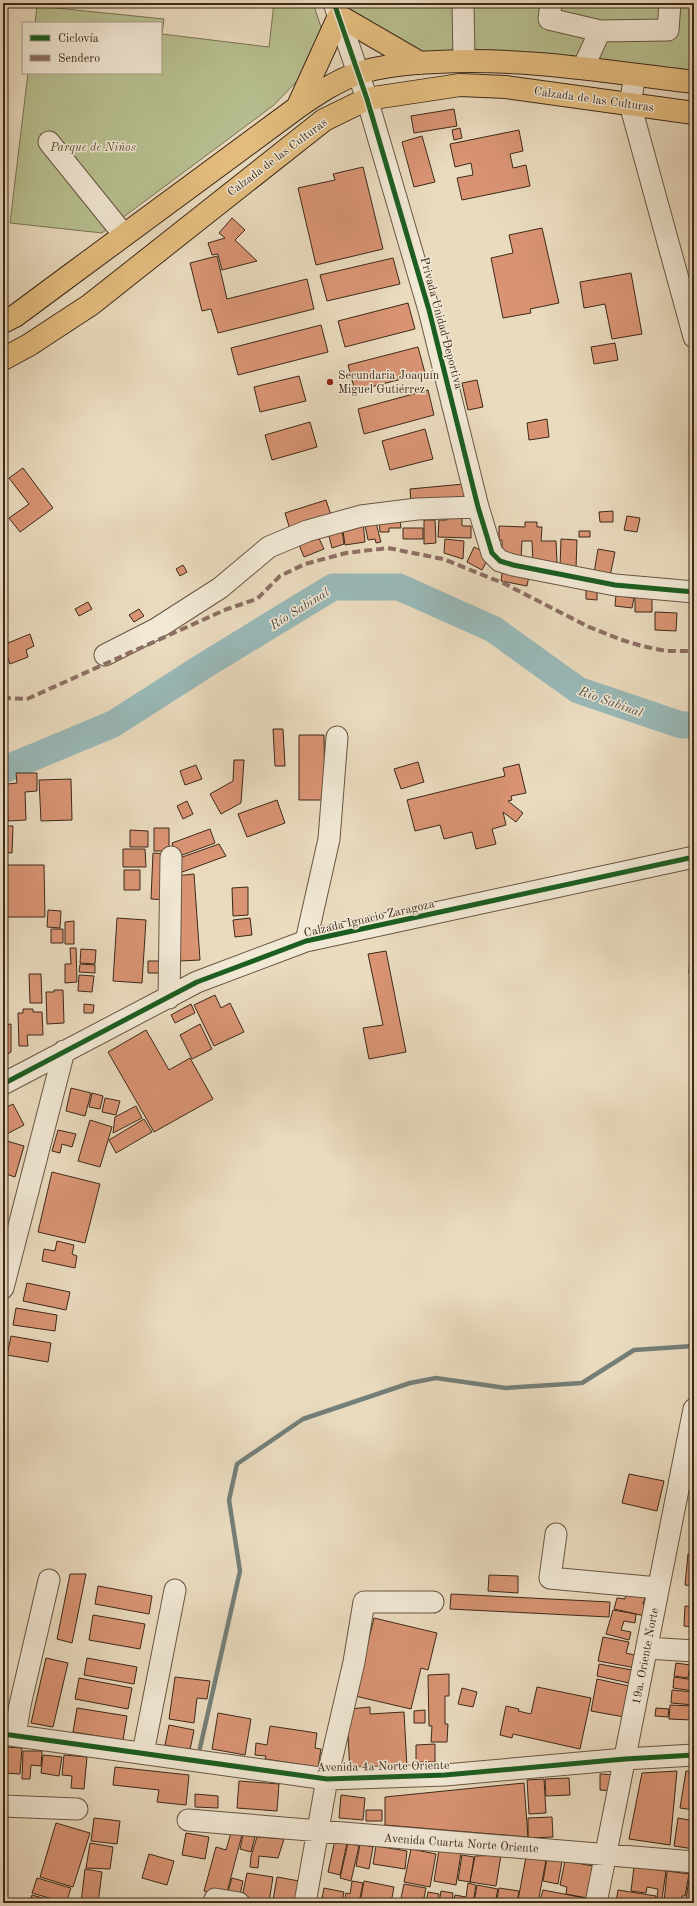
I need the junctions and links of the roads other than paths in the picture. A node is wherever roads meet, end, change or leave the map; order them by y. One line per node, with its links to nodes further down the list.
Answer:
1 (463, 3): 6 (street)
2 (551, 3): 5 (street)
3 (670, 3): 5 (street)
4 (336, 9): 7 (main road); 9 (street, Privada Unidad Deportiva); 14 (main road)
5 (600, 31): 8 (street)
6 (464, 60): 7 (main road); 8 (main road)
7 (420, 63): 9 (main road)
8 (583, 68): 10 (main road)
9 (358, 74): 12 (street, Privada Unidad Deportiva); 14 (main road)
10 (635, 75): 11 (main road); 13 (street)
11 (694, 82)
12 (366, 99): 13 (main road, Calzada de las Culturas); 20 (main road, Calzada de las Culturas); 21 (street, Privada Unidad Deportiva)
13 (630, 104): 15 (main road, Calzada de las Culturas); 19 (street)
14 (298, 107): 17 (main road)
15 (694, 112)
16 (49, 142): 17 (street)
17 (124, 235): 18 (main road)
18 (3, 322)
19 (694, 337)
20 (3, 359)
21 (478, 507): 22 (street, Privada Unidad Deportiva); 23 (street)
22 (694, 592)
23 (105, 655)
24 (337, 738): 27 (street)
25 (171, 857): 28 (street)
26 (694, 857): 27 (street, Calzada Ignacio Zaragoza)
27 (306, 942): 28 (street, Calzada Ignacio Zaragoza)
28 (168, 998): 29 (street, Calzada Ignacio Zaragoza)
29 (64, 1051): 30 (street, Calzada Ignacio Zaragoza); 31 (street)
30 (3, 1084)
31 (12, 1220): 32 (street)
32 (3, 1288)
33 (694, 1409): 36 (street, 19a. Oriente Norte)
34 (556, 1534): 36 (street)
35 (49, 1580): 41 (street)
36 (658, 1588): 39 (street, 19a. Oriente Norte)
37 (175, 1590): 42 (street)
38 (433, 1602): 45 (street)
39 (647, 1648): 40 (street); 44 (street, 19a. Oriente Norte)
40 (694, 1651)
41 (9, 1735): 42 (street, Avenida 4a Norte Oriente)
42 (143, 1754): 45 (street, Avenida 4a Norte Oriente)
43 (694, 1755): 44 (street, Avenida 4a Norte Oriente)
44 (624, 1758): 45 (street, Avenida 4a Norte Oriente); 50 (street, 19a. Oriente Norte)
45 (327, 1779): 49 (street)
46 (3, 1806): 47 (street)
47 (77, 1809)
48 (188, 1820): 49 (street, Avenida Cuarta Norte Oriente)
49 (317, 1832): 50 (street, Avenida Cuarta Norte Oriente); 54 (street)
50 (606, 1854): 51 (street, Avenida Cuarta Norte Oriente); 55 (street, 19a. Oriente Norte)
51 (694, 1862)
52 (215, 1899): 53 (street)
53 (239, 1903)
54 (305, 1903)
55 (596, 1903)

